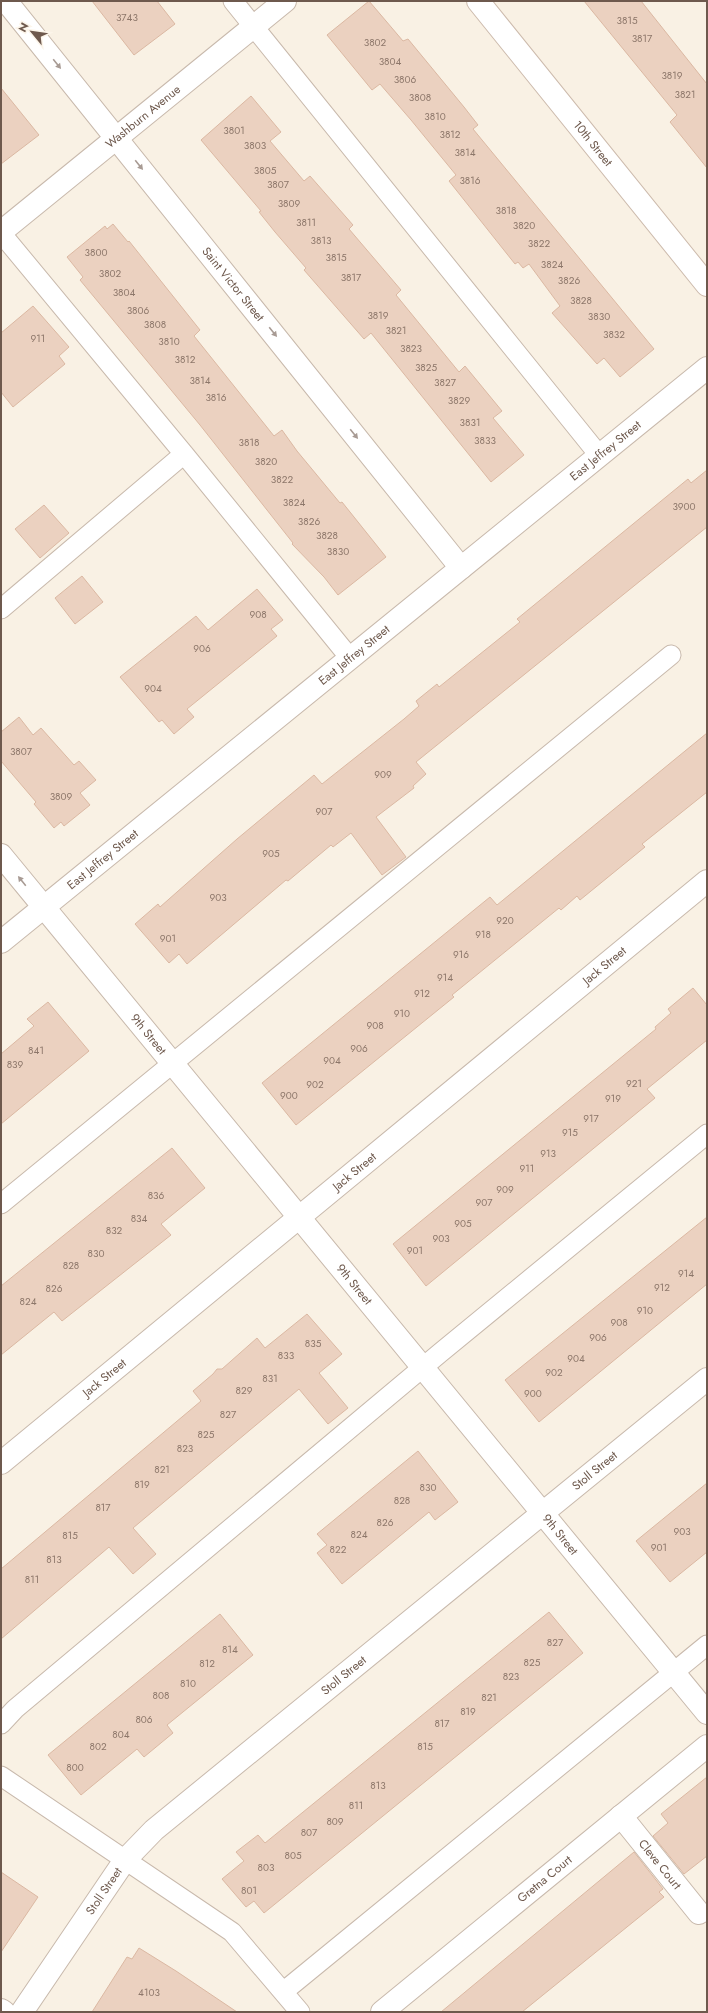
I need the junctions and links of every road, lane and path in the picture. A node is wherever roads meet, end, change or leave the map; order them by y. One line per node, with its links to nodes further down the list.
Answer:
1 (6, 1): 6 (street, Saint Victor Street, one-way to 6)
2 (233, 1): 5 (lane)
3 (285, 1): 5 (street, Washburn Avenue)
4 (478, 1): 8 (street, 10th Street)
5 (254, 26): 6 (street, Washburn Avenue); 11 (lane)
6 (117, 138): 7 (street, Washburn Avenue); 12 (street, Saint Victor Street, one-way to 12)
7 (1, 233): 10 (lane)
8 (707, 285)
9 (707, 368): 11 (street, East Jeffrey Street)
10 (184, 454): 13 (lane); 15 (lane)
11 (599, 455): 12 (street, East Jeffrey Street)
12 (461, 568): 15 (street, East Jeffrey Street)
13 (1, 608)
14 (671, 655): 20 (lane)
15 (350, 658): 18 (street, East Jeffrey Street)
16 (1, 855): 18 (street, 9th Street, one-way to 16)
17 (707, 881): 23 (street, Jack Street)
18 (44, 907): 19 (street, East Jeffrey Street); 20 (street, 9th Street)
19 (1, 942)
20 (173, 1065): 22 (lane); 23 (street, 9th Street)
21 (707, 1134): 24 (lane)
22 (1, 1204)
23 (298, 1218): 24 (street, 9th Street); 26 (street, Jack Street)
24 (423, 1368): 27 (street, 9th Street); 31 (lane)
25 (707, 1379): 27 (street, Stoll Street)
26 (1, 1463)
27 (542, 1513): 29 (street, 9th Street); 35 (street, Stoll Street)
28 (707, 1645): 29 (lane)
29 (674, 1673): 30 (street, 9th Street); 37 (lane)
30 (707, 1713)
31 (1, 1724)
32 (707, 1746): 34 (street, Gretna Court)
33 (1, 1776): 35 (lane)
34 (621, 1816): 36 (street, Cleve Court); 42 (street, Gretna Court)
35 (125, 1860): 37 (lane); 40 (street, Stoll Street)
36 (699, 1913)
37 (283, 1992): 41 (lane)
38 (1, 2010): 39 (street)
39 (4, 2012)
40 (22, 2012)
41 (300, 2012)
42 (382, 2012)

